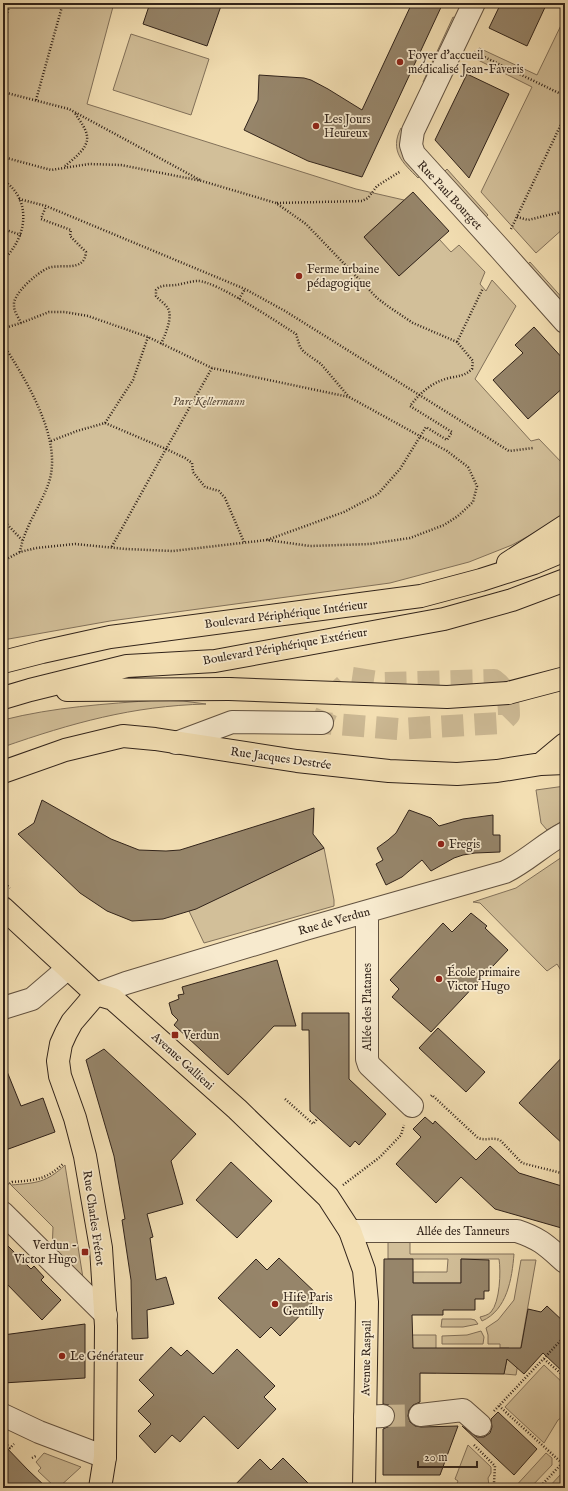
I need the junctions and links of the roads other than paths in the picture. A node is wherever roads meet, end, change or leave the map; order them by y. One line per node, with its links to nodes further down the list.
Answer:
1 (474, 3): 2 (street, Rue Paul Bourget)
2 (565, 322)
3 (565, 526): 5 (main road)
4 (565, 550): 5 (main road, Boulevard Périphérique Intérieur)
5 (481, 580): 7 (main road, Boulevard Périphérique Intérieur)
6 (565, 580): 9 (main road, Boulevard Périphérique Extérieur)
7 (3, 662)
8 (565, 678): 9 (main road, bridge)
9 (30, 690): 10 (main road, Boulevard Périphérique Extérieur)
10 (3, 698)
11 (322, 723): 12 (street)
12 (176, 743): 15 (main road, Rue Jacques Destrée); 16 (main road, Rue Jacques Destrée)
13 (565, 744): 15 (main road)
14 (565, 763): 15 (main road, Rue Jacques Destrée)
15 (541, 764)
16 (3, 772)
17 (565, 833): 19 (street, Rue de Verdun)
18 (3, 908): 20 (main road, Avenue Gallieni)
19 (367, 912): 21 (street, Rue de Verdun); 23 (street, Allée des Platanes)
20 (67, 969): 21 (main road, Avenue Gallieni); 22 (street)
21 (96, 994): 25 (main road, Avenue Gallieni); 27 (main road, Rue Charles Frérot)
22 (3, 1008)
23 (416, 1108)
24 (3, 1213): 27 (street)
25 (350, 1231): 26 (street, Allée des Tanneurs); 33 (main road, Avenue Raspail)
26 (565, 1262)
27 (106, 1315): 31 (main road, Rue Charles Frérot)
28 (3, 1415): 31 (street)
29 (420, 1415): 30 (street)
30 (480, 1425)
31 (105, 1457): 32 (main road, Rue Charles Frérot)
32 (100, 1488)
33 (364, 1488)

